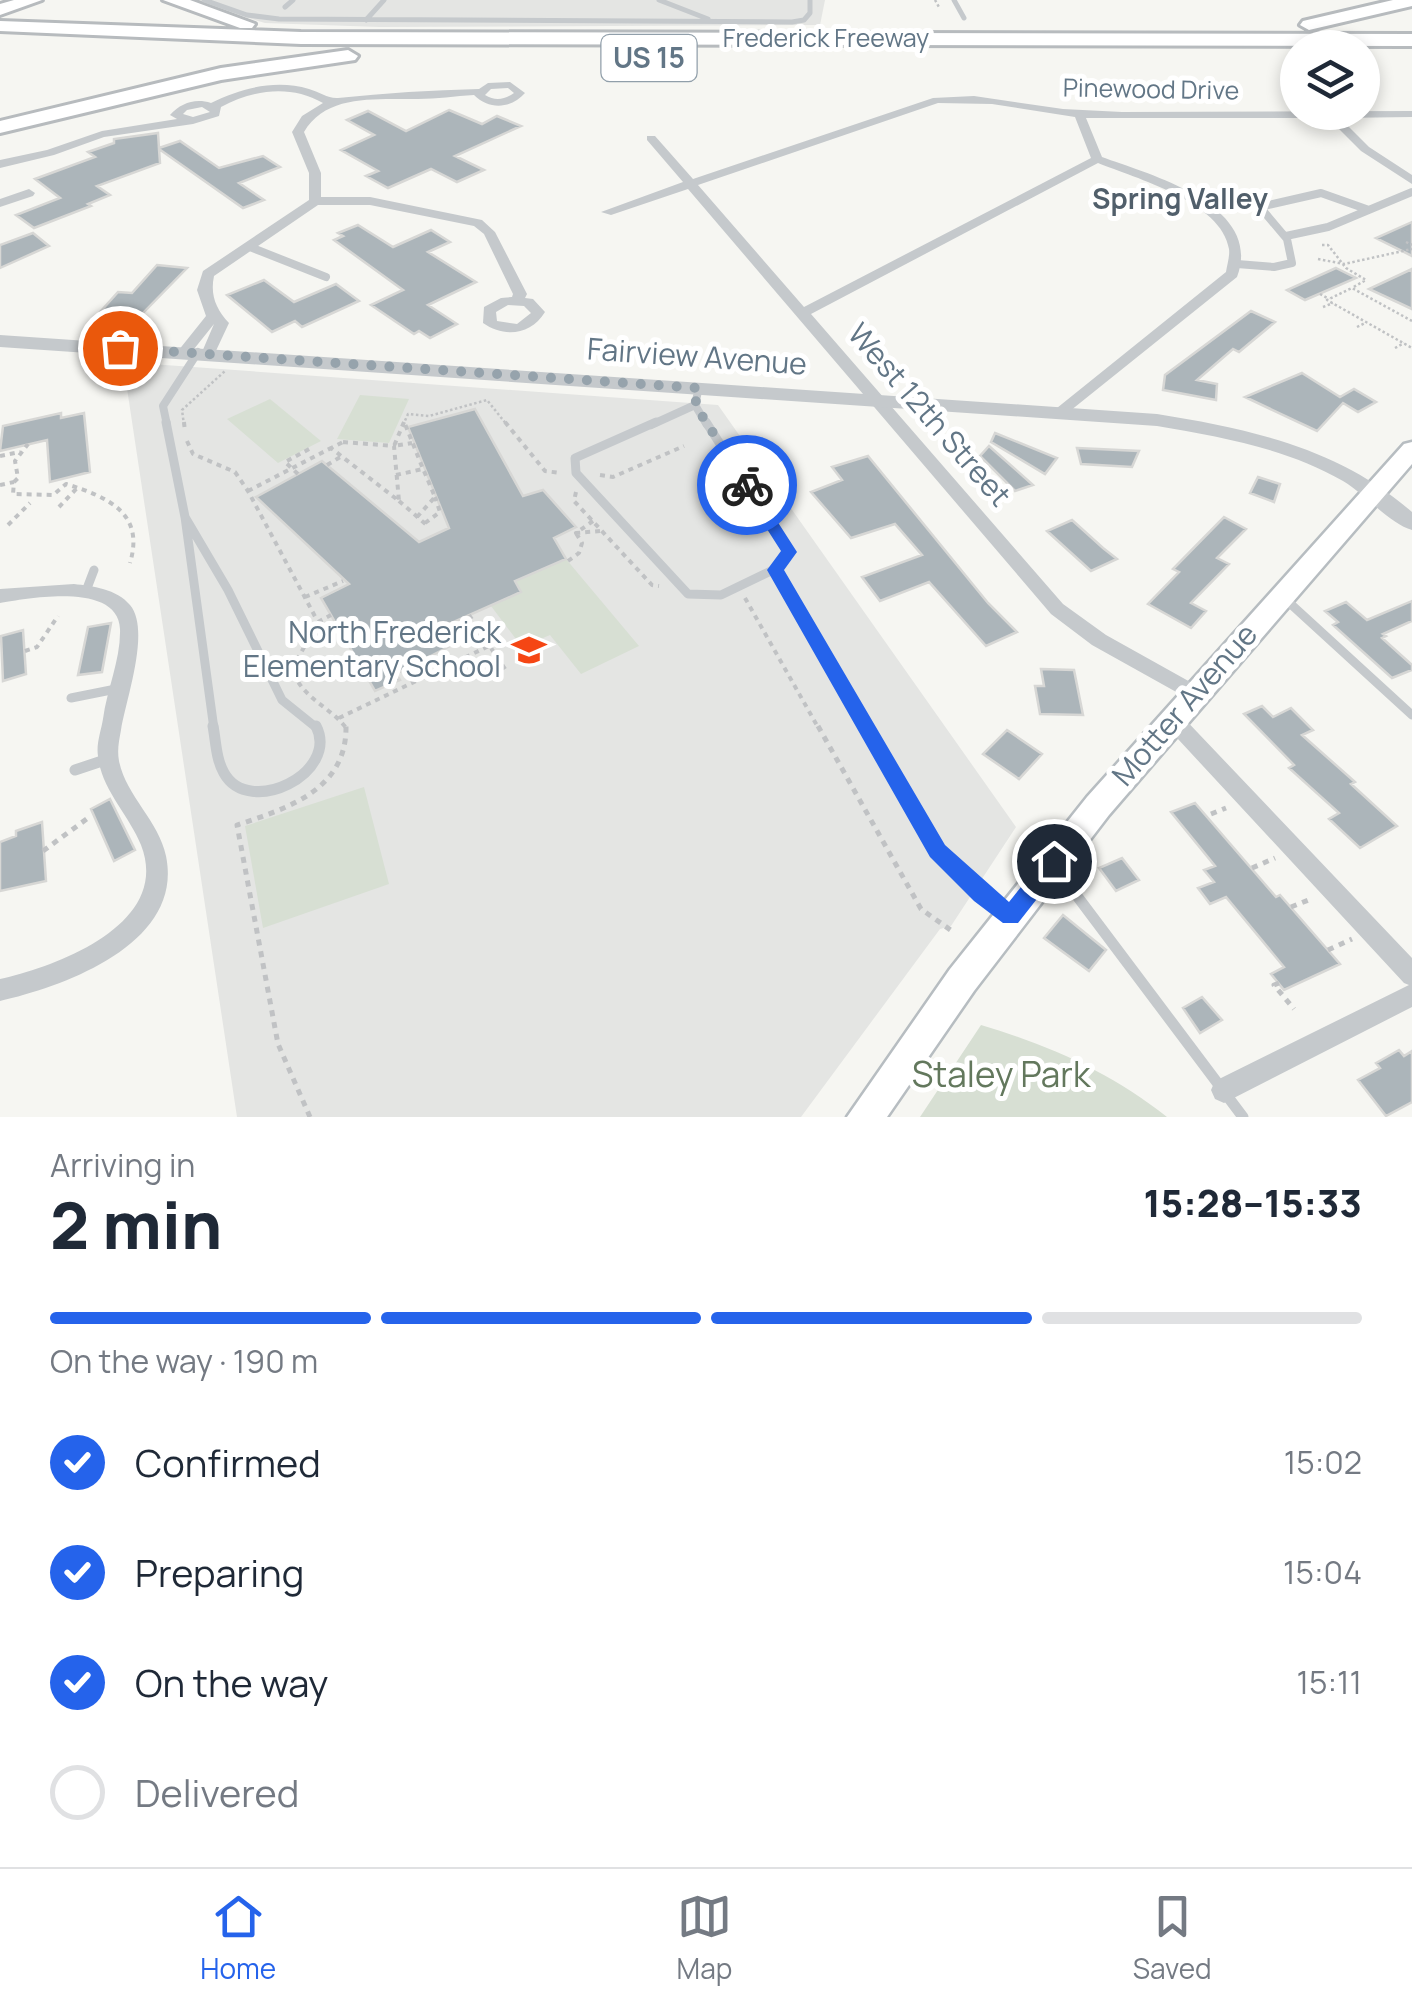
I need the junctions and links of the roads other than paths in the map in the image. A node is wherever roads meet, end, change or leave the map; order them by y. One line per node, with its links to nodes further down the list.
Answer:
1 (33, 0): 10 (highway)
2 (172, 0): 16 (highway)
3 (204, 0): 11 (lane)
4 (293, 0): 11 (lane)
5 (384, 0): 13 (lane)
6 (659, 0): 14 (lane)
7 (810, 0): 14 (lane)
8 (954, 0): 12 (lane)
9 (1412, 0): 17 (highway)
10 (0, 10)
11 (274, 18): 13 (lane)
12 (964, 18)
13 (366, 20): 14 (lane)
14 (715, 21)
15 (0, 26): 16 (highway, Frederick Freeway / US 15)
16 (430, 38): 17 (highway, Frederick Freeway / US 15)
17 (1151, 38): 18 (highway, Frederick Freeway / US 15)
18 (1412, 40)
19 (0, 42): 20 (highway, Frederick Freeway / US 15)
20 (348, 56): 21 (highway, Frederick Freeway / US 15); 30 (highway)
21 (1280, 57)
22 (1380, 58): 23 (highway)
23 (1412, 58)
24 (479, 92): 25 (street)
25 (334, 104): 34 (street); 39 (street)
26 (1079, 114): 27 (street, Pinewood Drive); 33 (street); 36 (street, Pinewood Drive)
27 (1280, 114)
28 (1380, 114): 29 (street, Pinewood Drive)
29 (1412, 114)
30 (0, 127)
31 (1346, 130): 35 (street)
32 (651, 138): 36 (street, West 12th Street)
33 (1097, 159): 45 (street); 48 (street)
34 (0, 164)
35 (1412, 180)
36 (689, 185): 42 (street, Pinewood Drive); 48 (street, West 12th Street)
37 (1412, 192): 41 (lane)
38 (30, 193): 40 (street)
39 (315, 201): 44 (street); 47 (street)
40 (0, 203)
41 (1369, 210): 43 (lane); 43 (lane)
42 (608, 212)
43 (1286, 236): 45 (lane)
44 (250, 246): 46 (lane); 49 (street)
45 (1237, 264): 54 (street)
46 (326, 277)
47 (517, 300)
48 (803, 314): 53 (street, West 12th Street)
49 (213, 316): 51 (street); 51 (street)
50 (0, 341): 51 (street, Fairview Avenue)
51 (197, 352): 52 (street, Fairview Avenue); 57 (lane)
52 (697, 396): 53 (street, Fairview Avenue); 59 (lane); 59 (lane)
53 (874, 401): 54 (street, Fairview Avenue); 63 (street, West 12th Street)
54 (1060, 412): 56 (street, Fairview Avenue)
55 (1412, 449): 56 (main road, Motter Avenue)
56 (1376, 492): 58 (street, Fairview Avenue); 61 (main road, Motter Avenue)
57 (185, 517): 57 (lane)
58 (1412, 523)
59 (775, 570): 70 (lane)
60 (0, 596): 62 (street)
61 (1281, 596): 63 (main road, Motter Avenue); 65 (lane)
62 (116, 689): 64 (lane); 67 (street)
63 (1194, 693): 66 (main road, Motter Avenue)
64 (71, 698)
65 (1412, 715)
66 (1172, 719): 70 (main road, Motter Avenue); 71 (street)
67 (108, 759): 68 (lane); 72 (street)
68 (75, 770)
69 (1074, 892): 74 (lane)
70 (1011, 916): 75 (main road, Motter Avenue)
71 (1412, 976)
72 (0, 990)
73 (1412, 994): 74 (street)
74 (1224, 1090): 76 (lane)
75 (865, 1117)
76 (1244, 1117)

